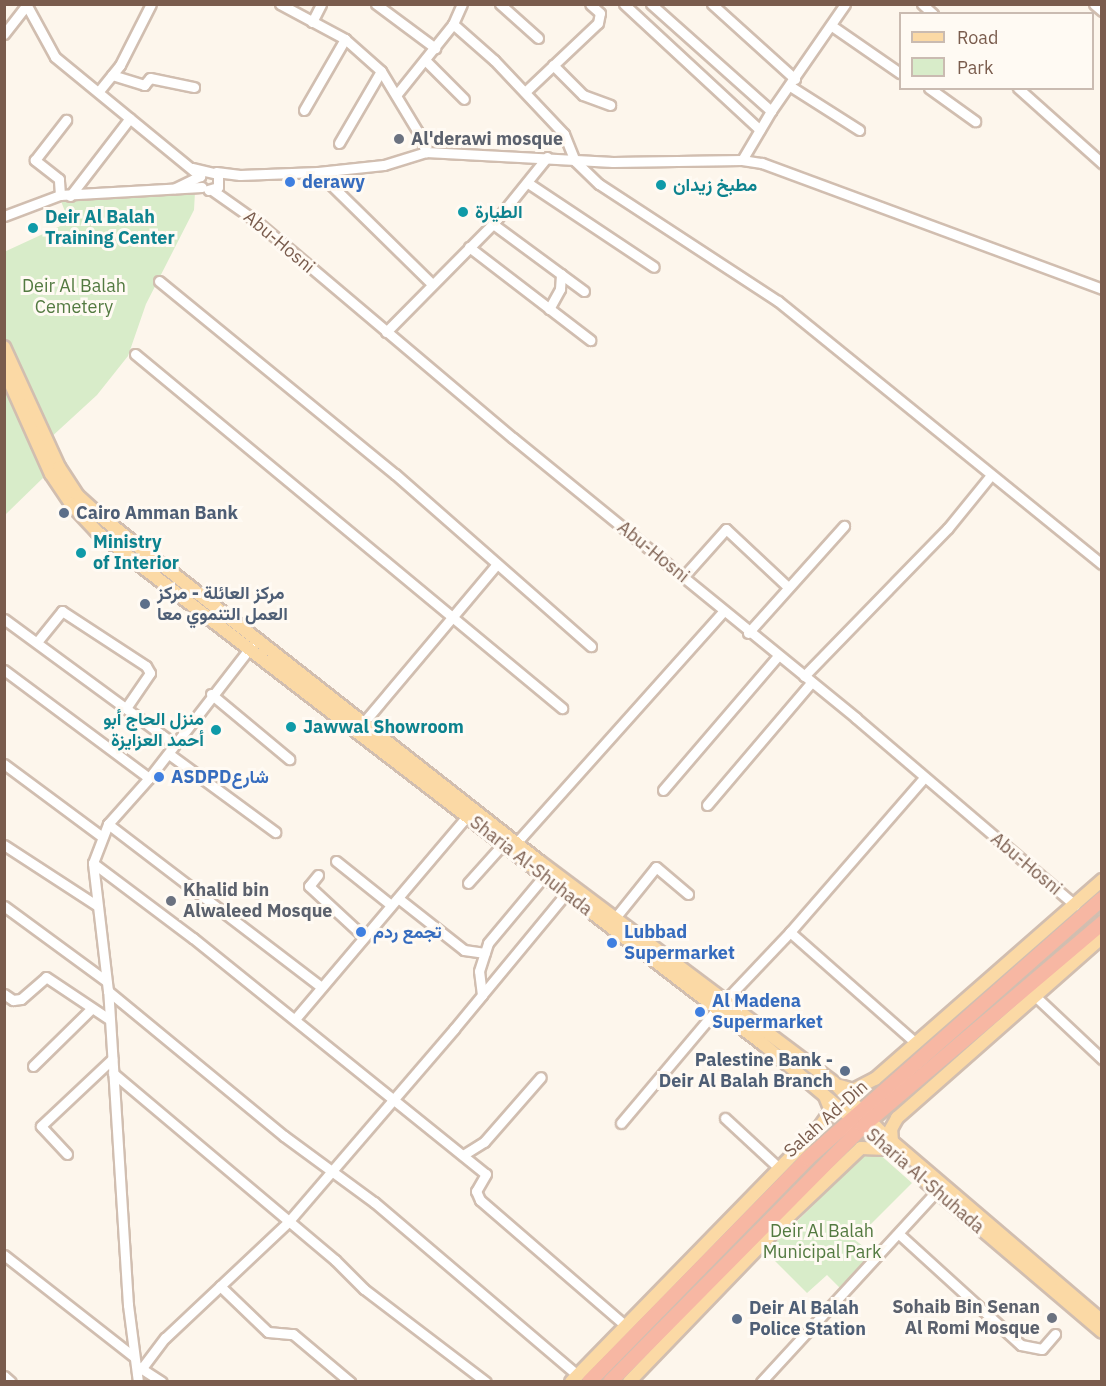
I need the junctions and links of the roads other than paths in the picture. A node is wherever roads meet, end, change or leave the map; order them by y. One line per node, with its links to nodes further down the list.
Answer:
1 (151, 4): 26 (street)
2 (280, 4): 15 (street)
3 (321, 4): 15 (street)
4 (376, 4): 21 (street)
5 (462, 4): 16 (street)
6 (500, 4): 19 (street)
7 (590, 4): 23 (street)
8 (624, 4): 41 (street)
9 (651, 4): 37 (street)
10 (712, 4): 27 (street)
11 (845, 4): 17 (street)
12 (1094, 4): 14 (street)
13 (26, 5): 18 (street); 31 (street)
14 (1101, 11)
15 (312, 22): 20 (street)
16 (453, 24): 21 (street); 32 (street)
17 (832, 26): 25 (street); 27 (street)
18 (4, 34)
19 (538, 38)
20 (345, 39): 24 (street); 36 (street)
21 (435, 48): 22 (street)
22 (425, 60): 33 (street); 34 (street)
23 (553, 65): 32 (street); 35 (street)
24 (381, 71): 33 (street); 43 (street)
25 (899, 72)
26 (112, 75): 28 (street); 31 (street)
27 (793, 82): 37 (street); 42 (street)
28 (194, 87)
29 (932, 90): 40 (street)
30 (1020, 90): 48 (street)
31 (99, 91): 38 (street)
32 (525, 92): 47 (street)
33 (397, 94): 44 (street)
34 (464, 99)
35 (610, 105)
36 (304, 110)
37 (771, 111): 41 (street)
38 (130, 118): 50 (street); 55 (street)
39 (66, 120): 55 (street)
40 (975, 121)
41 (760, 130): 46 (street)
42 (859, 130)
43 (339, 143)
44 (426, 152): 45 (street); 49 (street)
45 (547, 158): 47 (street); 52 (street)
46 (742, 160): 47 (street); 63 (street)
47 (575, 161): 71 (street)
48 (1101, 163)
49 (318, 172): 51 (street); 62 (street)
50 (208, 173): 51 (street); 53 (street); 53 (street); 54 (street)
51 (240, 175): 53 (street)
52 (528, 183): 57 (street); 59 (street)
53 (211, 187): 54 (street); 66 (street, Abu-Hosni)
54 (175, 188): 55 (street)
55 (65, 196): 56 (street)
56 (4, 216)
57 (493, 224): 58 (street); 60 (street)
58 (469, 247): 62 (street); 65 (street)
59 (654, 267)
60 (561, 274): 64 (street); 65 (street)
61 (159, 281): 74 (street)
62 (431, 284): 66 (street)
63 (1101, 289)
64 (584, 291)
65 (549, 309): 67 (street)
66 (386, 332): 75 (street, Abu-Hosni)
67 (590, 340)
68 (4, 347): 82 (main road, Sharia Al-Shuhada)
69 (135, 354): 78 (street)
70 (4, 369): 82 (main road, Sharia Al-Shuhada)
71 (991, 475): 73 (street); 86 (street)
72 (844, 526): 76 (street)
73 (1101, 564)
74 (496, 565): 78 (street); 83 (street)
75 (684, 576): 76 (street); 77 (street, Abu-Hosni)
76 (787, 586): 80 (street)
77 (723, 612): 80 (street, Abu-Hosni); 103 (street)
78 (452, 618): 89 (street); 90 (street)
79 (4, 619): 81 (street)
80 (748, 633): 84 (street, Abu-Hosni)
81 (36, 642): 88 (street); 88 (street)
82 (252, 644): 87 (street); 90 (main road, Sharia Al-Shuhada); 99 (main road, Sharia Al-Shuhada)
83 (591, 646)
84 (778, 656): 86 (street, Abu-Hosni); 97 (street)
85 (4, 670): 95 (street)
86 (808, 680): 96 (street, Abu-Hosni); 98 (street)
87 (211, 694): 91 (street); 93 (street)
88 (126, 708): 91 (street)
89 (562, 708)
90 (364, 722): 99 (main road, Sharia Al-Shuhada)
91 (174, 744): 92 (street)
92 (169, 754): 95 (street); 101 (street)
93 (289, 759)
94 (4, 764): 102 (street)
95 (149, 778): 100 (street)
96 (924, 778): 117 (street, Abu-Hosni); 121 (street)
97 (663, 790)
98 (708, 805)
99 (470, 813): 103 (main road, Sharia Al-Shuhada); 104 (main road, Sharia Al-Shuhada); 115 (street)
100 (108, 824): 102 (street); 126 (street)
101 (275, 832)
102 (101, 836): 107 (street)
103 (517, 842): 112 (main road, Sharia Al-Shuhada)
104 (503, 844): 109 (main road, Sharia Al-Shuhada); 111 (street)
105 (4, 845): 116 (street)
106 (336, 861): 115 (street)
107 (93, 863): 116 (street); 133 (street)
108 (318, 875): 122 (street)
109 (544, 876): 112 (main road, Sharia Al-Shuhada); 124 (street)
110 (1101, 880): 117 (main road)
111 (468, 884)
112 (569, 890): 119 (main road, Sharia Al-Shuhada); 129 (street); 130 (main road, Sharia Al-Shuhada)
113 (688, 894): 119 (street)
114 (1101, 899): 144 (highway, Salah Ad-Din)
115 (395, 901): 122 (street); 124 (street)
116 (96, 905): 125 (street)
117 (1075, 905): 134 (main road)
118 (4, 906): 125 (street)
119 (615, 918): 130 (main road, Sharia Al-Shuhada)
120 (1101, 923): 127 (highway, Salah Ad-Din)
121 (790, 932): 130 (street); 134 (street)
122 (363, 936): 126 (street)
123 (1101, 937): 127 (main road)
124 (485, 954): 129 (street)
125 (107, 986): 132 (street); 150 (street)
126 (320, 986): 133 (street)
127 (1031, 992): 136 (street); 144 (highway, Salah Ad-Din); 146 (main road)
128 (4, 994): 131 (street)
129 (482, 995): 142 (street)
130 (721, 1006): 140 (main road, Sharia Al-Shuhada); 141 (main road, Sharia Al-Shuhada); 145 (street)
131 (91, 1009): 132 (street); 137 (street)
132 (110, 1019): 135 (street)
133 (295, 1019): 142 (street)
134 (916, 1043): 140 (main road)
135 (112, 1059): 138 (street); 147 (street)
136 (1101, 1059)
137 (33, 1066)
138 (113, 1073): 153 (street); 162 (street)
139 (542, 1077): 148 (street)
140 (834, 1083): 144 (main road, Sharia Al-Shuhada)
141 (824, 1092): 144 (main road, Sharia Al-Shuhada); 149 (main road)
142 (392, 1098): 148 (street); 150 (street)
143 (724, 1118): 149 (street)
144 (862, 1118): 146 (main road, Sharia Al-Shuhada); 155 (highway, Salah Ad-Din); 171 (highway, Salah Ad-Din)
145 (621, 1123)
146 (890, 1145): 151 (main road, Sharia Al-Shuhada); 165 (main road)
147 (67, 1154)
148 (463, 1155): 159 (street)
149 (779, 1168): 152 (main road)
150 (333, 1172): 153 (street); 164 (street)
151 (939, 1188): 154 (street); 158 (main road); 160 (main road, Sharia Al-Shuhada)
152 (732, 1215): 155 (highway); 159 (main road)
153 (289, 1221): 157 (street); 170 (street)
154 (898, 1234): 161 (street); 166 (street)
155 (731, 1235): 164 (highway, Salah Ad-Din)
156 (6, 1260): 162 (street)
157 (220, 1286): 162 (street); 169 (street)
158 (1101, 1321)
159 (625, 1325): 164 (main road)
160 (1101, 1332)
161 (1055, 1334)
162 (136, 1372): 168 (street)
163 (4, 1376): 167 (street)
164 (579, 1379)
165 (631, 1381)
166 (762, 1381)
167 (11, 1382)
168 (162, 1382)
169 (350, 1382)
170 (486, 1382)
171 (610, 1382)

